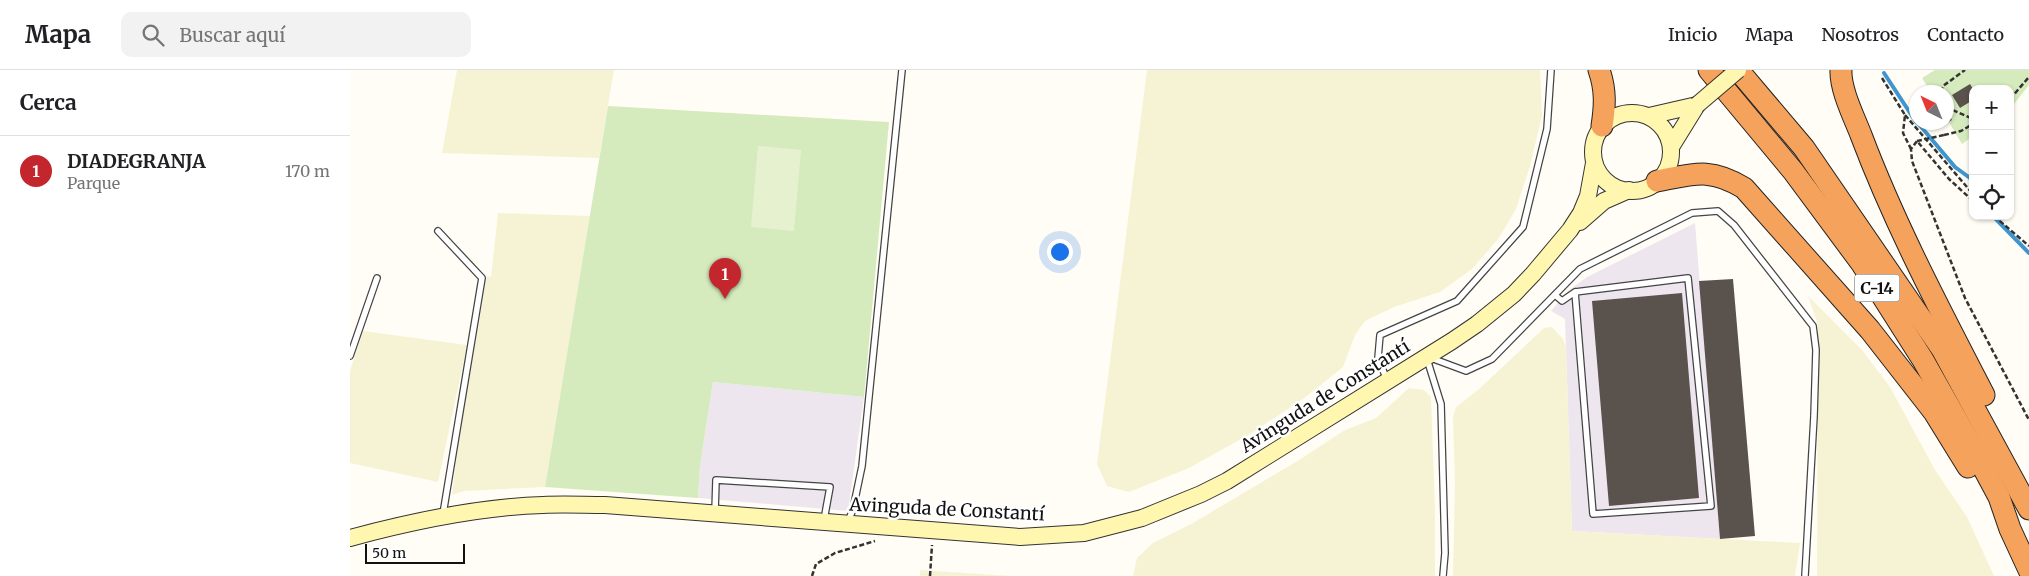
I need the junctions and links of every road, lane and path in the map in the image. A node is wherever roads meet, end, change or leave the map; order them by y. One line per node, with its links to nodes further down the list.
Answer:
1 (902, 70): 43 (lane)
2 (1551, 70): 36 (lane)
3 (1599, 70): 17 (highway)
4 (1709, 70): 45 (highway, C-14)
5 (1738, 70): 12 (main road, bridge); 39 (highway, C-14)
6 (1841, 70): 38 (highway)
7 (1964, 70): 10 (path)
8 (2029, 77): 11 (path)
9 (1882, 78): 14 (path)
10 (1944, 85)
11 (2014, 94)
12 (1697, 105): 15 (main road); 20 (main road)
13 (1954, 111): 16 (path)
14 (1905, 115): 21 (path); 24 (path)
15 (1649, 116): 17 (main road); 20 (main road)
16 (1969, 117)
17 (1602, 126): 22 (main road)
18 (1969, 126): 19 (path, bridge)
19 (1917, 141): 21 (path); 26 (path)
20 (1671, 147): 23 (main road)
21 (1911, 148): 37 (path)
22 (1594, 163): 25 (main road); 28 (main road)
23 (1657, 181): 25 (main road); 45 (highway)
24 (1969, 189)
25 (1628, 190): 28 (main road)
26 (1969, 197)
27 (1999, 220): 30 (path)
28 (1570, 230): 35 (main road, Avinguda de Constantí)
29 (438, 231): 41 (lane)
30 (2029, 246)
31 (377, 278): 34 (lane)
32 (1575, 292): 32 (lane); 33 (lane)
33 (1555, 295): 35 (lane); 52 (lane)
34 (350, 356)
35 (1426, 357): 36 (main road, Avinguda de Constantí); 51 (lane)
36 (1388, 382): 46 (main road, Avinguda de Constantí)
37 (2029, 420)
38 (2029, 485)
39 (2029, 509)
40 (715, 514): 41 (main road, Avinguda de Constantí); 42 (main road, Avinguda de Constantí); 42 (lane)
41 (442, 516): 47 (main road, Avinguda de Constantí)
42 (823, 522): 43 (main road, Avinguda de Constantí)
43 (847, 524): 44 (main road, Avinguda de Constantí)
44 (889, 527): 46 (main road, Avinguda de Constantí); 49 (path)
45 (2010, 529): 48 (highway, C-14)
46 (933, 531): 50 (path)
47 (350, 538)
48 (2029, 570)
49 (812, 576)
50 (930, 576)
51 (1443, 576)
52 (1805, 576)

